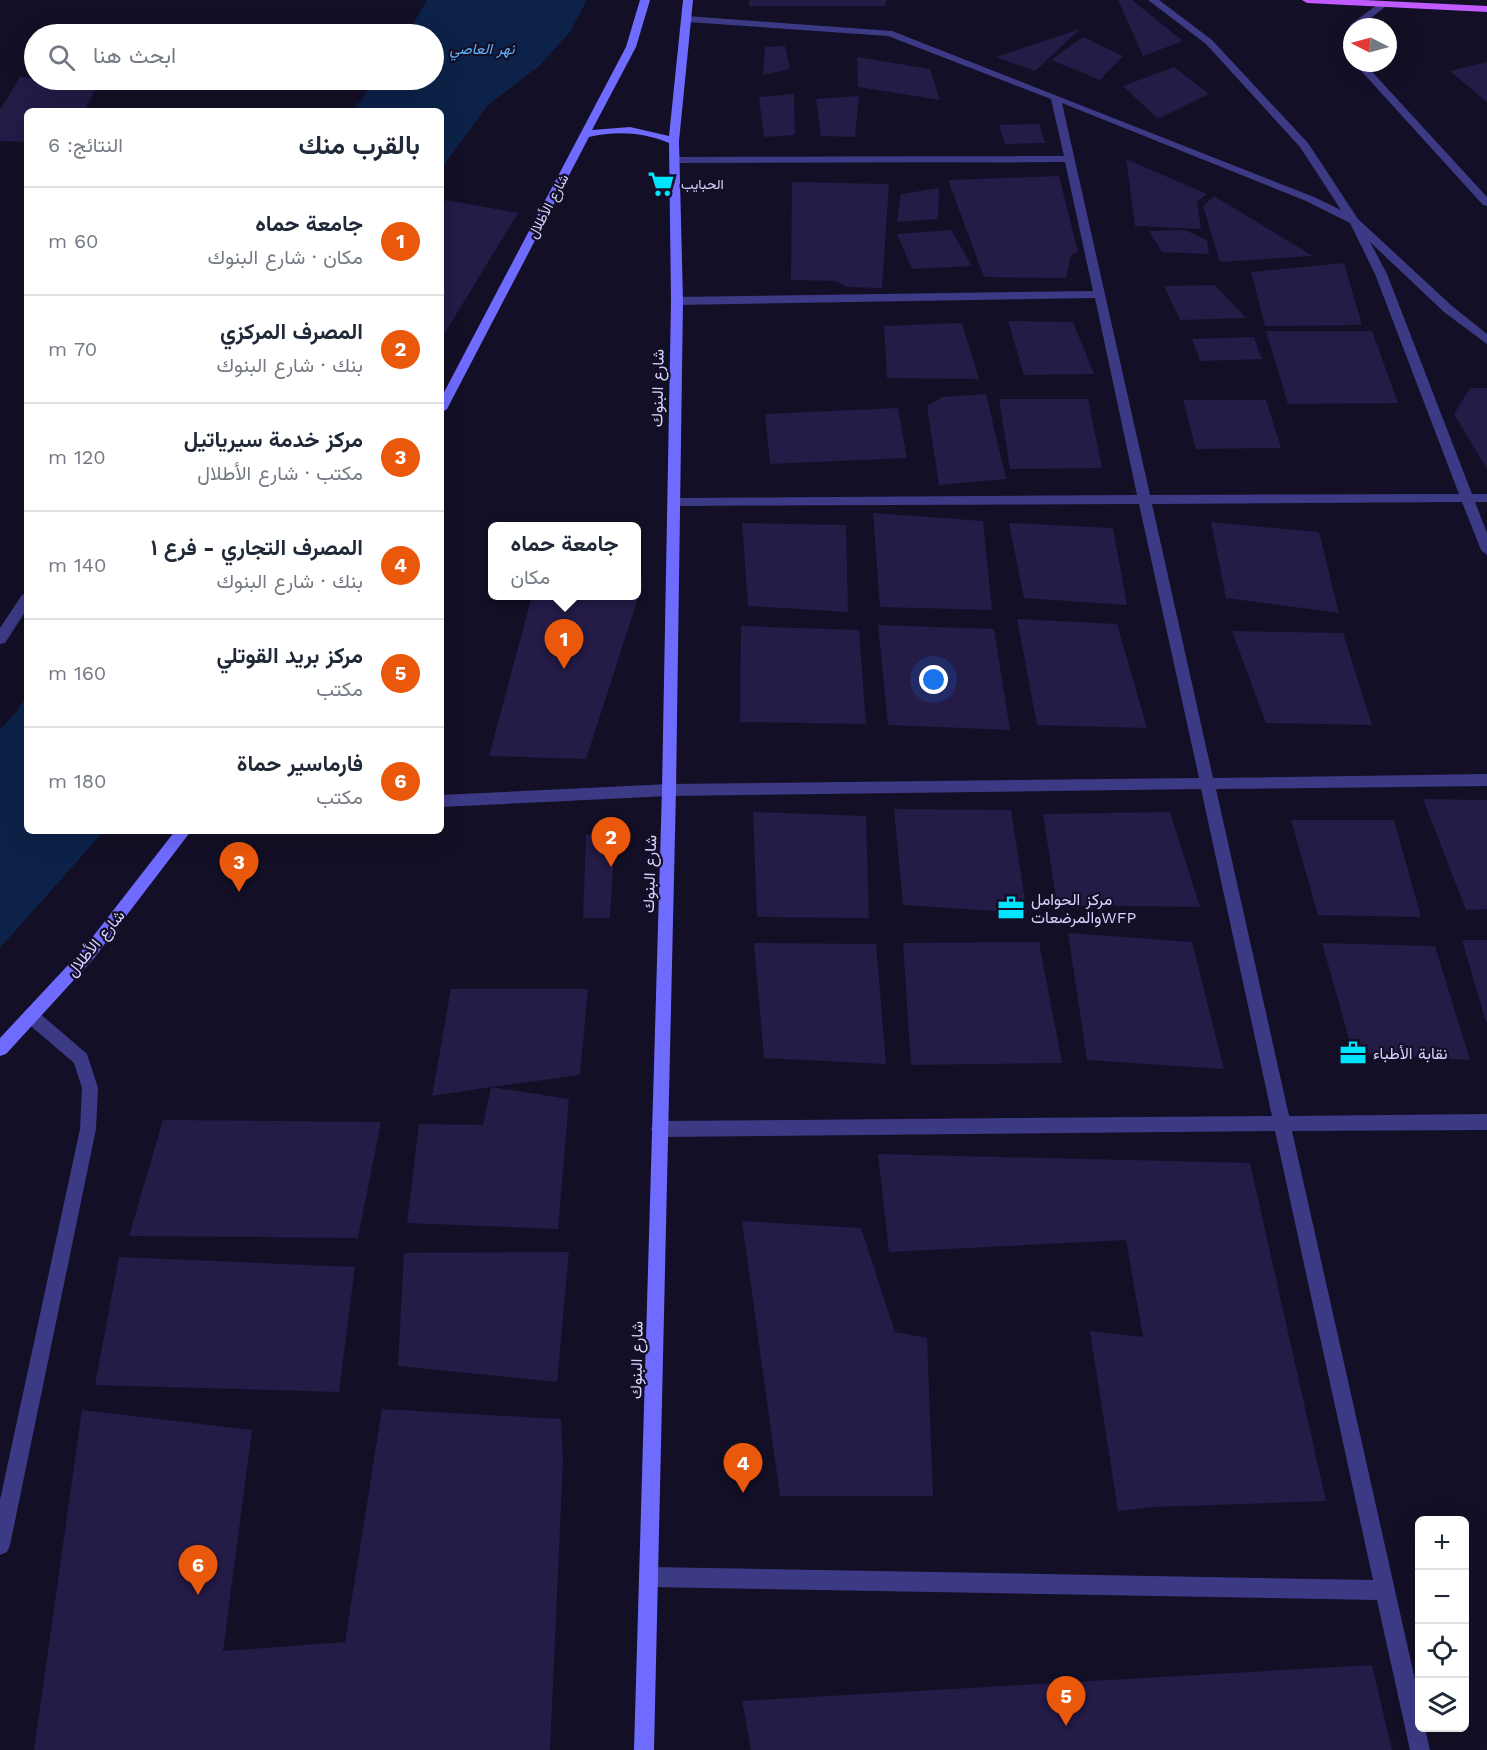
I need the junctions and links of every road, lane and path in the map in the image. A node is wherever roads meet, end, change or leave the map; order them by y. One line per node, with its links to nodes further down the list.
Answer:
1 (645, 0): 11 (main road, شارع الأطلال)
2 (688, 0): 7 (main road, شارع البنوك)
3 (1153, 0): 16 (street)
4 (1307, 0): 5 (main road)
5 (1384, 4): 6 (main road); 8 (street)
6 (1487, 9)
7 (687, 18): 10 (street); 12 (main road, شارع البنوك)
8 (1367, 18)
9 (1367, 72): 15 (street)
10 (1056, 97): 13 (street); 16 (street)
11 (585, 135): 12 (main road); 20 (main road, شارع الأطلال)
12 (674, 141): 14 (main road, شارع البنوك)
13 (1070, 159): 14 (street); 17 (street)
14 (675, 160): 18 (main road, شارع البنوك)
15 (1487, 203)
16 (1354, 221): 19 (street); 21 (street)
17 (1099, 294): 18 (street); 23 (street)
18 (676, 301): 24 (main road, شارع البنوك)
19 (1487, 340)
20 (444, 403)
21 (1469, 498): 22 (street); 23 (street); 25 (street)
22 (1487, 498)
23 (1145, 499): 24 (street); 29 (street)
24 (673, 502): 30 (main road, شارع البنوك)
25 (1487, 550)
26 (24, 603): 27 (street)
27 (0, 639)
28 (1487, 780): 29 (street)
29 (1208, 784): 30 (street); 36 (street)
30 (669, 790): 31 (street); 37 (main road, شارع البنوك)
31 (444, 801)
32 (182, 834): 33 (main road, شارع الأطلال)
33 (31, 1016): 34 (main road, شارع الأطلال); 38 (street)
34 (0, 1049)
35 (1487, 1122): 36 (street)
36 (1282, 1123): 37 (street); 40 (street)
37 (659, 1129): 39 (main road, شارع البنوك)
38 (0, 1545)
39 (650, 1577): 40 (street); 41 (main road, شارع البنوك)
40 (1385, 1590): 42 (street)
41 (644, 1750)
42 (1420, 1750)

